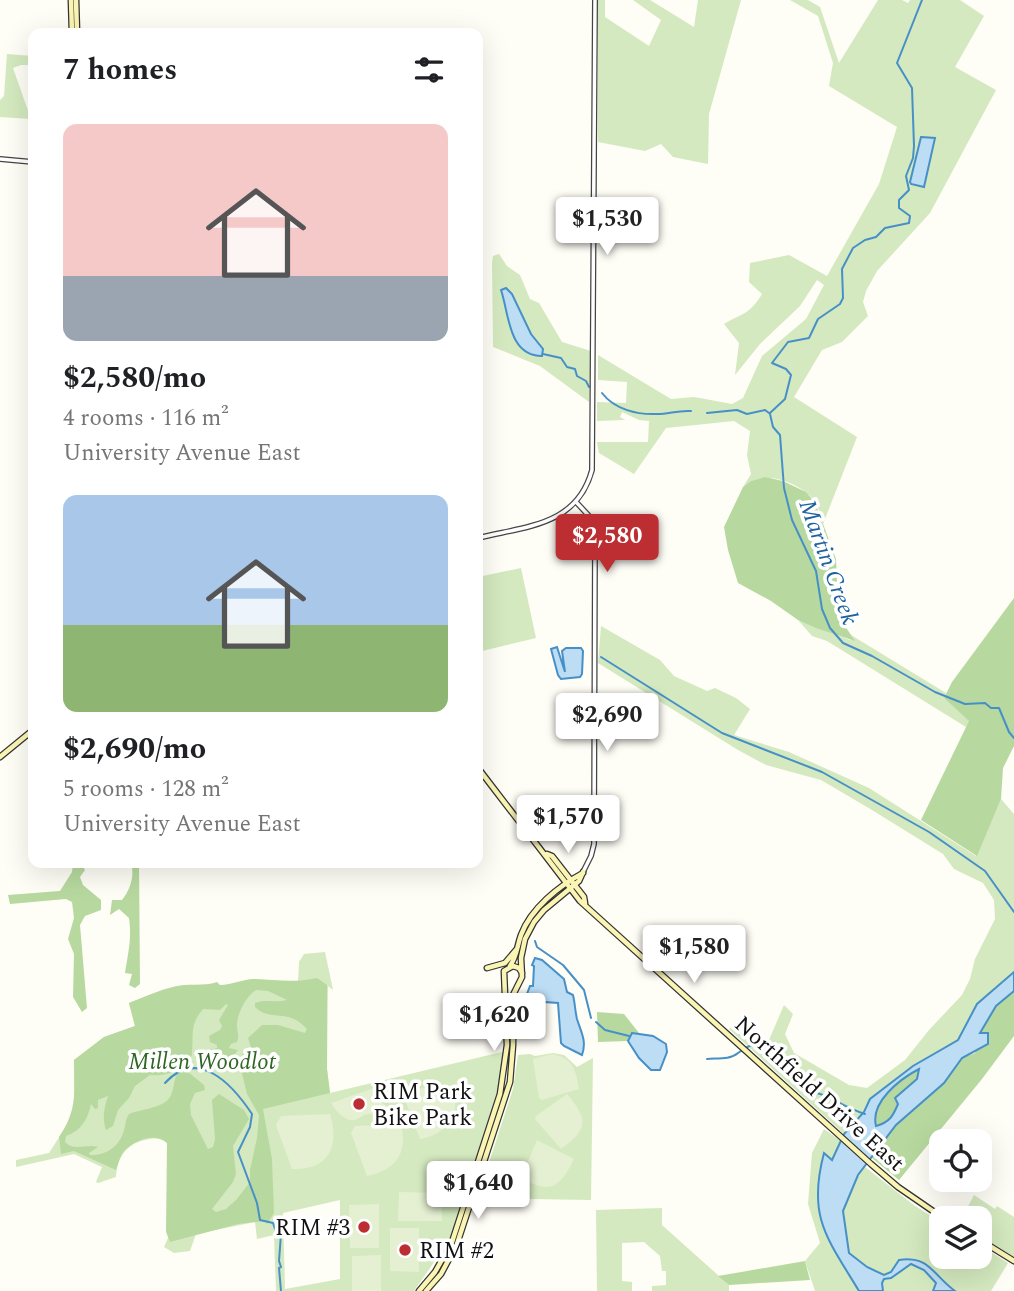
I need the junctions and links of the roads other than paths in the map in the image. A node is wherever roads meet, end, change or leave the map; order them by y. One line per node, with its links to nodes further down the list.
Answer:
1 (71, 0): 4 (main road)
2 (76, 0): 5 (main road)
3 (595, 0): 8 (street)
4 (72, 28)
5 (78, 28)
6 (0, 159): 7 (street)
7 (28, 162)
8 (577, 503): 9 (street); 13 (street)
9 (483, 537)
10 (28, 734): 11 (main road)
11 (0, 757)
12 (483, 774): 14 (main road, Northfield Drive East)
13 (583, 872): 14 (main road)
14 (571, 884): 15 (main road); 18 (main road); 22 (main road, Northfield Drive East)
15 (519, 946): 16 (main road); 17 (main road)
16 (510, 966): 18 (main road); 19 (main road)
17 (487, 968)
18 (522, 974): 20 (main road)
19 (504, 980): 20 (main road); 21 (main road)
20 (518, 984): 21 (main road)
21 (475, 1190): 25 (main road); 26 (main road)
22 (929, 1208)
23 (992, 1247): 24 (main road)
24 (1014, 1261)
25 (419, 1291)
26 (426, 1291)

